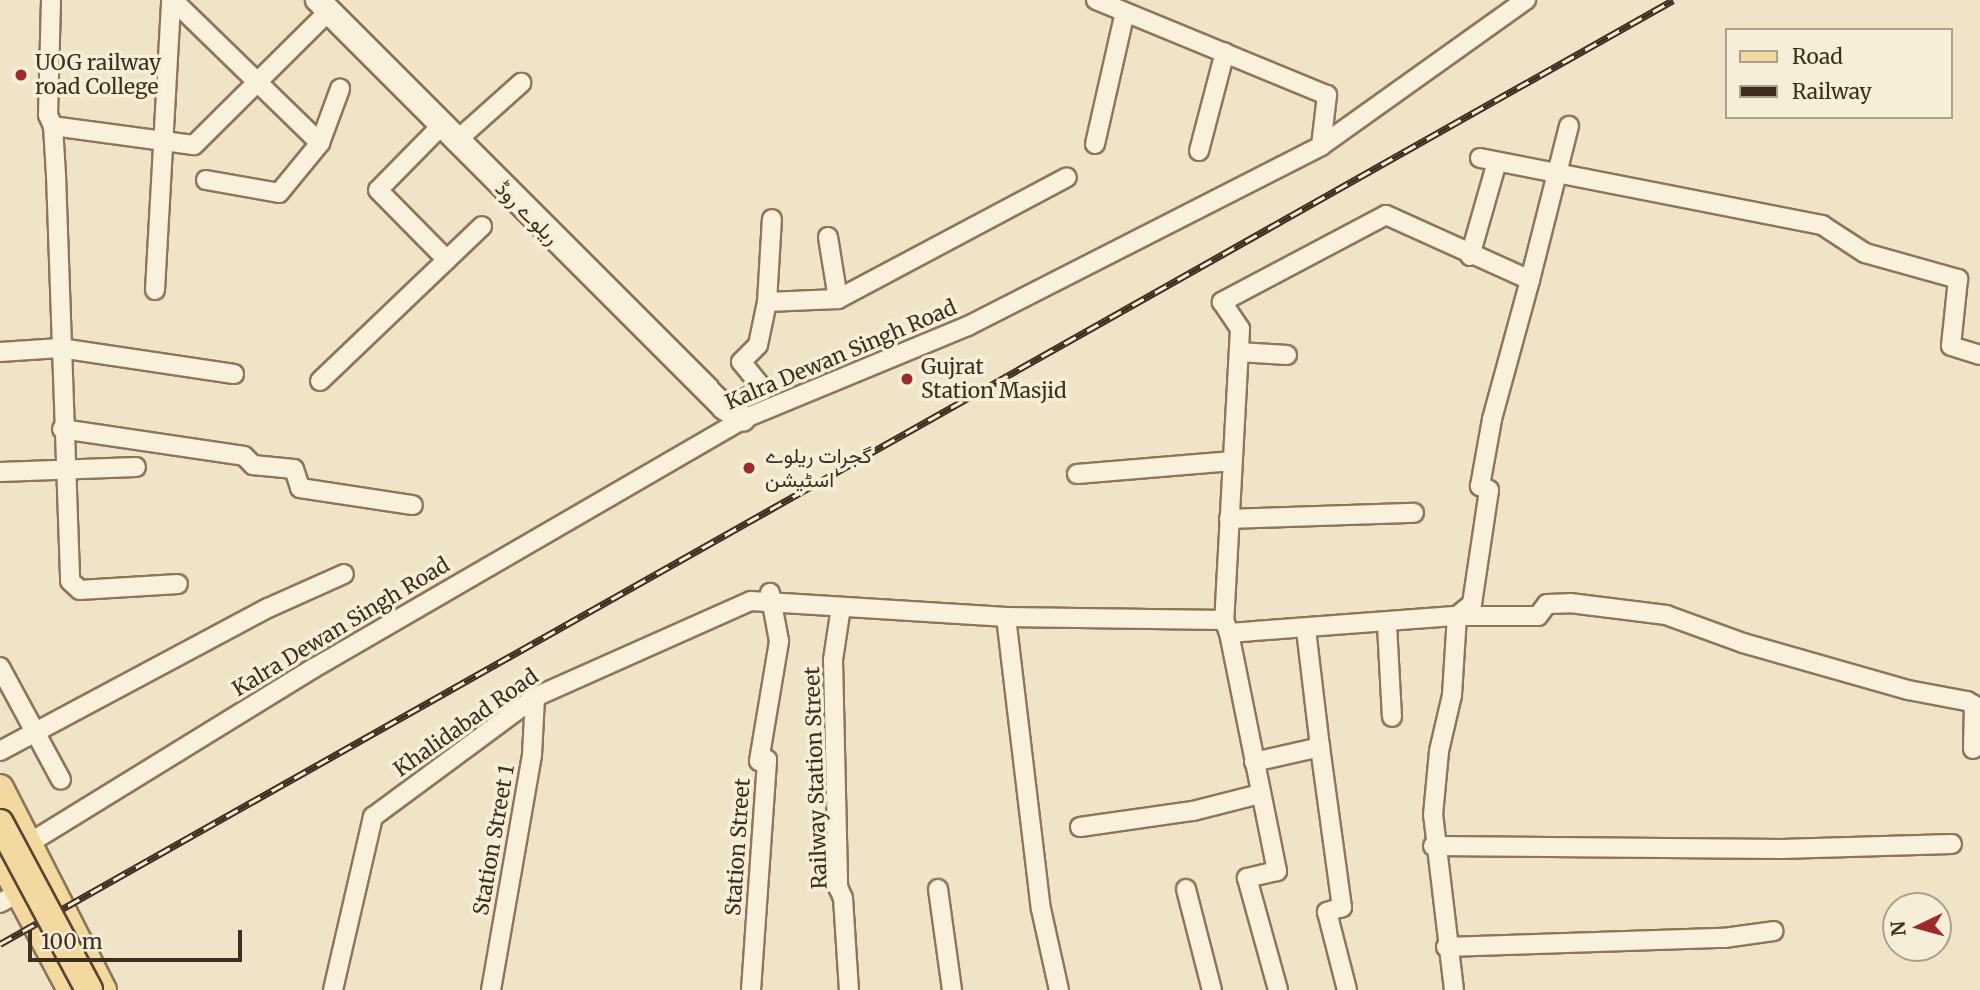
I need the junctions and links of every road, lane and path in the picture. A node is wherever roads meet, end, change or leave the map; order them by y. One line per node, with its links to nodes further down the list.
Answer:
1 (51, 0): 11 (street)
2 (172, 0): 8 (street); 14 (street)
3 (1096, 0): 6 (street)
4 (1526, 0): 17 (street, Kalra Dewan Singh Road)
5 (323, 6): 8 (street); 13 (street, ریلوے روڈ)
6 (1125, 12): 7 (street); 16 (street)
7 (1225, 52): 17 (street); 18 (street)
8 (256, 81): 14 (street); 15 (street)
9 (521, 83): 13 (street)
10 (340, 89): 15 (street)
11 (53, 126): 14 (street); 31 (street)
12 (1569, 126): 19 (street)
13 (448, 134): 26 (street); 38 (street, ریلوے روڈ)
14 (163, 140): 28 (street)
15 (320, 143): 21 (street)
16 (1095, 144)
17 (1321, 146): 38 (street, Kalra Dewan Singh Road)
18 (1199, 151)
19 (1557, 176): 25 (street); 27 (street); 35 (street)
20 (1067, 177): 29 (street)
21 (206, 180)
22 (772, 219): 30 (street)
23 (482, 226): 26 (street)
24 (828, 237): 29 (street)
25 (1471, 256): 27 (street); 33 (street)
26 (447, 260): 37 (street)
27 (1530, 281): 52 (street)
28 (155, 290)
29 (838, 299): 30 (street)
30 (767, 302): 38 (street)
31 (60, 348): 32 (street); 36 (street); 39 (street)
32 (0, 352)
33 (1238, 352): 34 (street); 40 (street)
34 (1287, 355)
35 (1980, 355)
36 (234, 374)
37 (320, 382)
38 (733, 413): 70 (street, Kalra Dewan Singh Road)
39 (62, 429): 43 (street); 45 (street)
40 (1232, 461): 44 (street); 47 (street)
41 (136, 467): 43 (street)
42 (0, 472): 43 (street)
43 (63, 472): 49 (street)
44 (1077, 474)
45 (413, 505)
46 (1414, 513): 47 (street)
47 (1229, 519): 55 (street)
48 (344, 574): 60 (street)
49 (178, 584)
50 (771, 597): 51 (street); 58 (street, Khalidabad Road); 84 (street, Station Street)
51 (841, 607): 53 (street); 85 (street, Railway Station Street)
52 (1457, 616): 54 (street); 62 (street); 72 (street)
53 (1006, 618): 55 (street); 87 (street)
54 (1387, 625): 56 (street); 59 (street)
55 (1227, 626): 56 (street); 64 (street)
56 (1306, 629): 61 (street)
57 (0, 667): 60 (street)
58 (536, 698): 82 (street, Khalidabad Road); 83 (street, Station Street 1)
59 (1392, 717)
60 (35, 732): 63 (street); 65 (street)
61 (1320, 747): 64 (street); 90 (street)
62 (1973, 749)
63 (0, 751)
64 (1254, 762): 67 (street)
65 (61, 780)
66 (0, 788): 70 (main road)
67 (1260, 794): 69 (street); 89 (street)
68 (0, 823): 80 (main road, bridge)
69 (1080, 827)
70 (31, 842): 81 (main road)
71 (1952, 844): 72 (street)
72 (1433, 846): 78 (street)
73 (0, 857): 76 (main road)
74 (938, 889): 86 (street)
75 (1185, 889): 88 (street)
76 (9, 898): 79 (main road)
77 (1774, 931): 78 (street)
78 (1446, 947): 91 (street)
79 (71, 990)
80 (89, 990)
81 (103, 990)
82 (333, 990)
83 (491, 990)
84 (751, 990)
85 (849, 990)
86 (952, 990)
87 (1059, 990)
88 (1212, 990)
89 (1278, 990)
90 (1347, 990)
91 (1454, 990)

